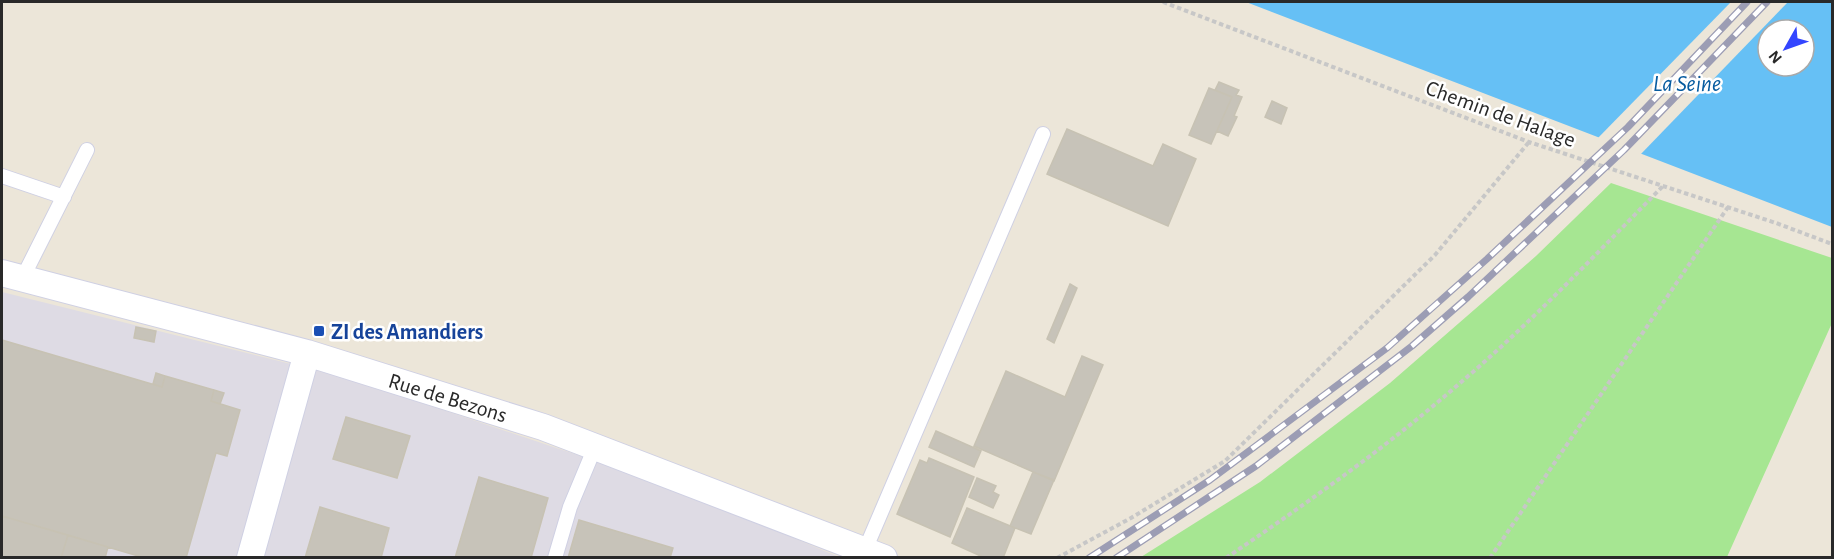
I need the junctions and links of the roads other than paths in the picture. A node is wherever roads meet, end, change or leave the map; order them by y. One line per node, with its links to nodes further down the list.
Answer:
1 (1043, 134): 8 (lane)
2 (87, 150): 4 (lane)
3 (2, 176): 4 (lane)
4 (64, 197): 5 (lane)
5 (12, 276): 6 (street, Rue de Bezons)
6 (308, 353): 7 (street, Rue de Bezons); 9 (street)
7 (595, 447): 8 (street, Rue de Bezons); 10 (lane)
8 (874, 554)
9 (249, 558)
10 (555, 558)

